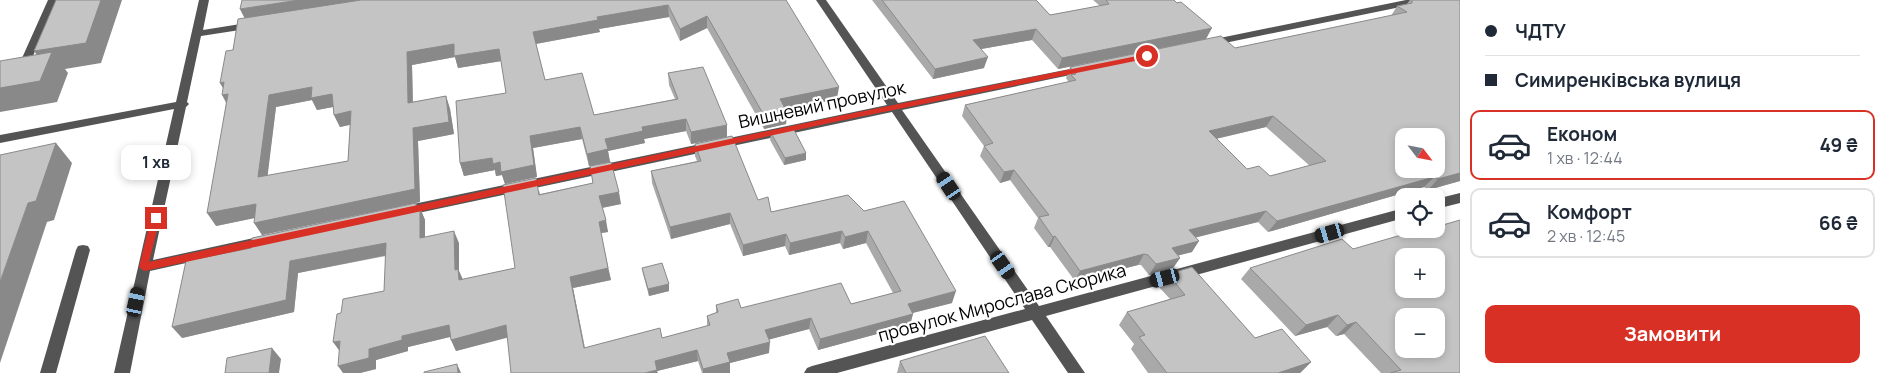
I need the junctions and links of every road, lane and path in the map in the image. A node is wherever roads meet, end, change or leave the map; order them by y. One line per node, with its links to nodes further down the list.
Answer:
1 (53, 0): 9 (street)
2 (204, 0): 6 (street)
3 (821, 0): 11 (street)
4 (1420, 0): 7 (street)
5 (266, 23): 6 (street)
6 (197, 34): 10 (street)
7 (1196, 46)
8 (1098, 66): 11 (street, Вишневий провулок)
9 (23, 67)
10 (183, 104): 12 (street); 19 (street)
11 (895, 108): 15 (street, Вишневий провулок); 20 (street)
12 (0, 139)
13 (1460, 198): 14 (street)
14 (1445, 202)
15 (394, 214)
16 (1395, 215): 20 (street, провулок Мирослава Скорика)
17 (278, 238): 19 (street)
18 (82, 250): 21 (street)
19 (144, 267): 22 (street)
20 (1036, 312): 23 (street, провулок Мирослава Скорика); 24 (street)
21 (48, 373)
22 (122, 373)
23 (812, 373)
24 (1077, 373)

